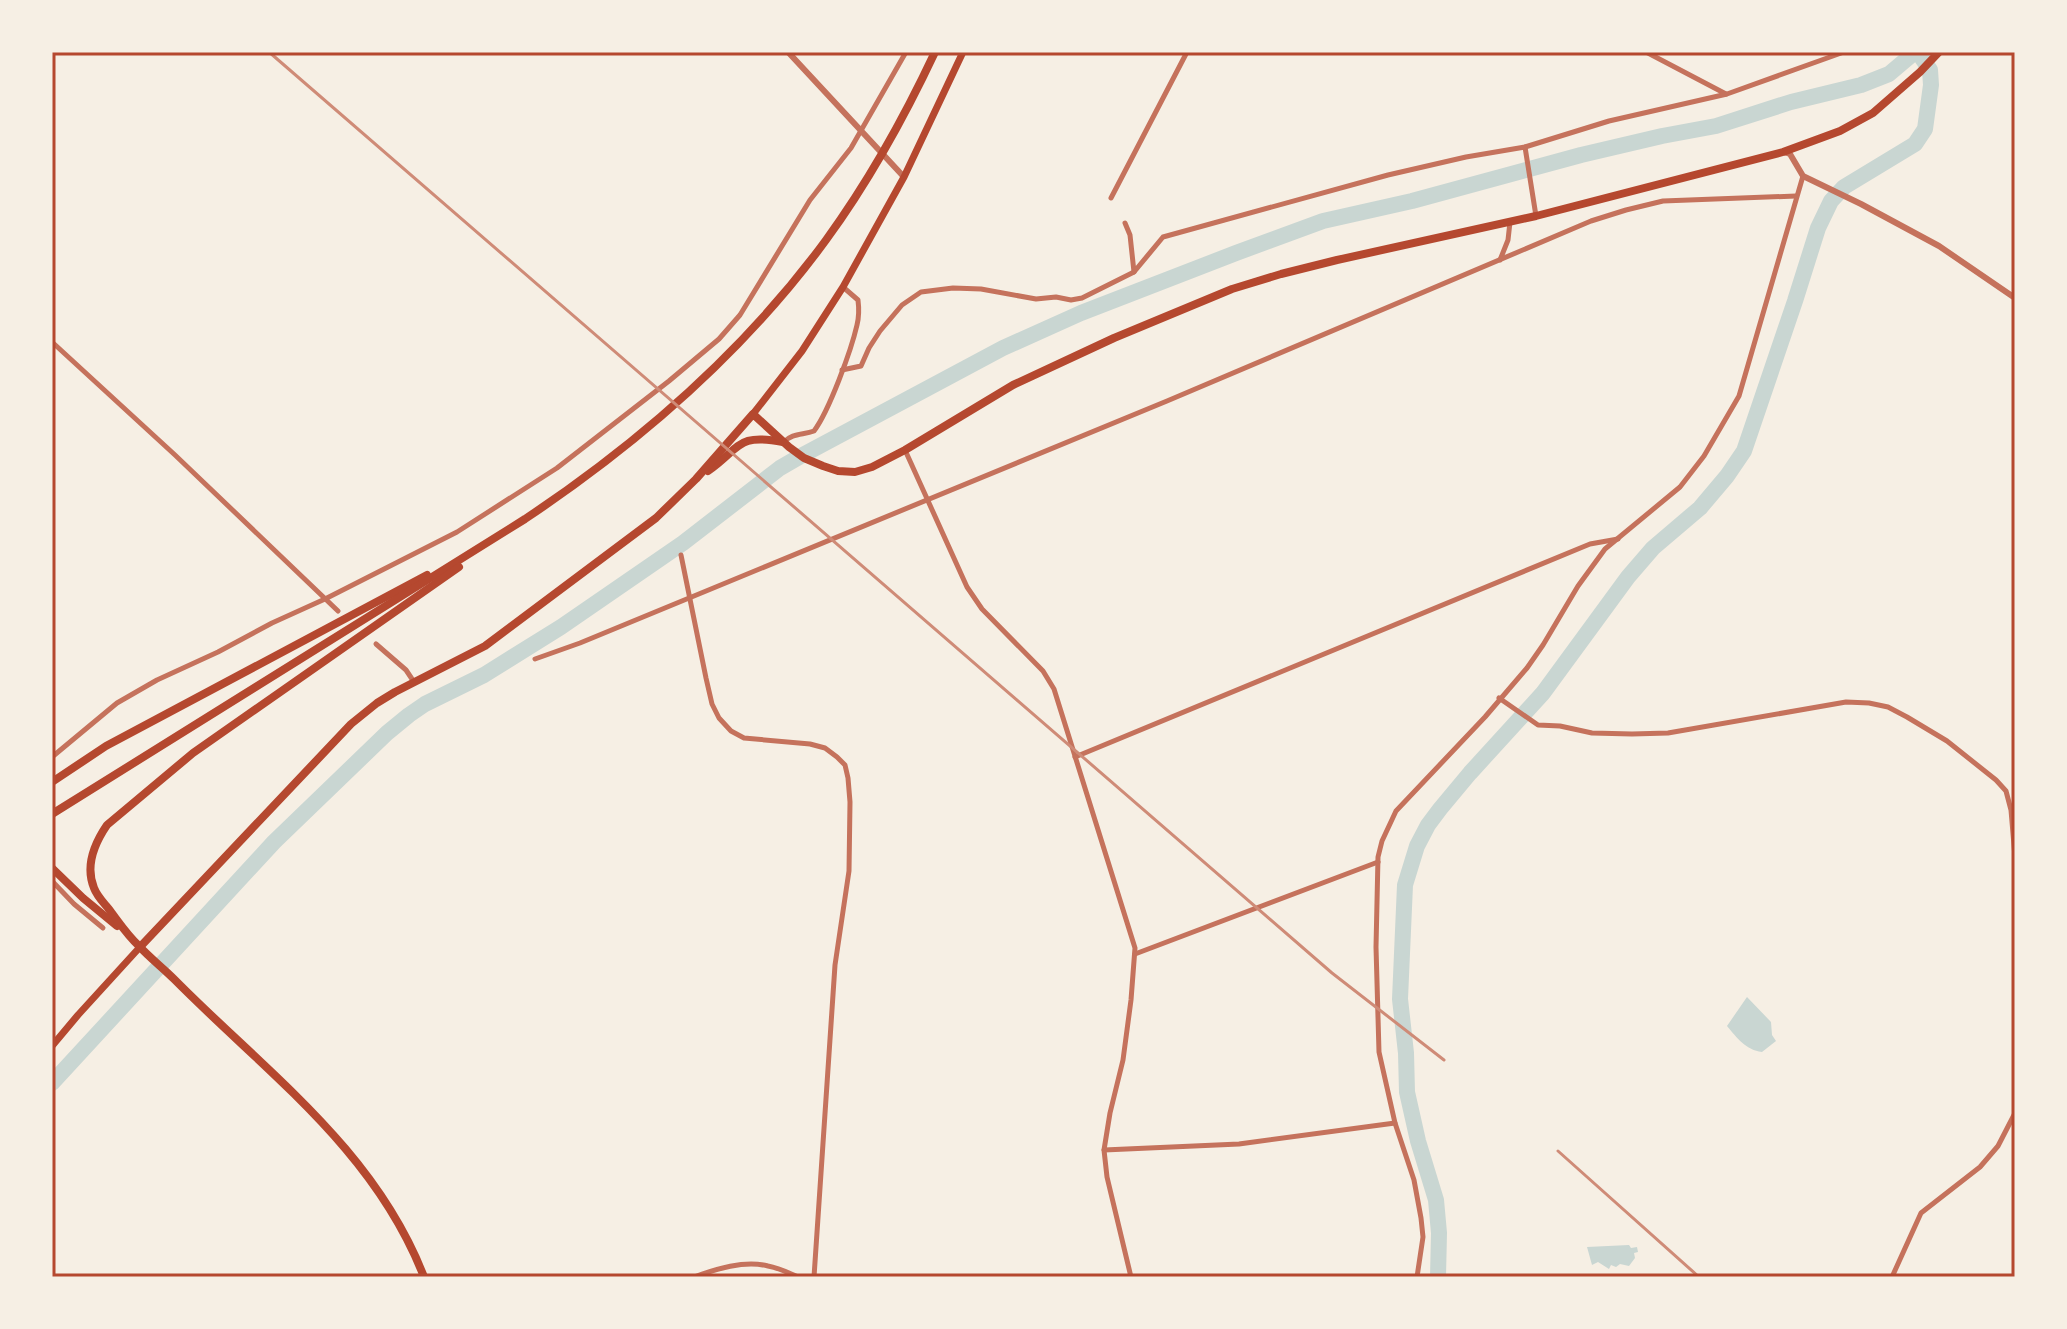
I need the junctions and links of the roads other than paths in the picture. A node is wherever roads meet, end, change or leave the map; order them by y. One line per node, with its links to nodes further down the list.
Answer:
1 (788, 52): 10 (street)
2 (906, 52): 10 (street)
3 (935, 52): 31 (main road)
4 (963, 52): 13 (main road)
5 (1187, 52): 16 (street)
6 (1646, 52): 9 (street)
7 (1844, 52): 9 (street)
8 (1939, 52): 12 (main road)
9 (1727, 94): 11 (street)
10 (863, 133): 13 (street); 35 (street)
11 (1525, 150): 17 (street); 21 (street)
12 (1783, 152): 14 (street); 17 (main road)
13 (904, 177): 22 (main road)
14 (1805, 177): 15 (street); 23 (street)
15 (1796, 196): 20 (street); 32 (street)
16 (1111, 198)
17 (1536, 216): 18 (main road)
18 (1510, 222): 20 (street); 28 (main road)
19 (1125, 223): 21 (street)
20 (1499, 261): 30 (street)
21 (1134, 272): 25 (street)
22 (843, 287): 25 (street); 26 (main road)
23 (2015, 298)
24 (52, 342): 35 (street)
25 (842, 370): 27 (street)
26 (753, 414): 27 (main road); 29 (main road)
27 (786, 445): 28 (main road); 29 (main road)
28 (905, 450): 30 (street)
29 (696, 479): 39 (main road)
30 (927, 498): 34 (street); 42 (street)
31 (525, 519): 43 (main road); 44 (main road); 50 (main road)
32 (1619, 539): 40 (street); 42 (street)
33 (681, 555): 34 (street)
34 (690, 597): 38 (street); 60 (street)
35 (325, 599): 36 (street); 41 (street)
36 (338, 611)
37 (376, 644): 39 (street)
38 (535, 659)
39 (414, 682): 51 (main road)
40 (1499, 698): 45 (street); 46 (street)
41 (52, 757)
42 (1075, 757): 52 (street)
43 (52, 782)
44 (52, 814)
45 (2015, 857)
46 (1378, 862): 52 (street); 55 (street)
47 (52, 868): 50 (main road)
48 (52, 881): 49 (street)
49 (103, 928)
50 (127, 934): 51 (main road)
51 (140, 947): 53 (main road); 57 (main road)
52 (1135, 954): 56 (street)
53 (52, 1046)
54 (2015, 1113): 63 (street)
55 (1395, 1123): 56 (street); 62 (street)
56 (1104, 1150): 61 (street)
57 (424, 1277)
58 (694, 1277): 59 (street)
59 (798, 1277)
60 (814, 1277)
61 (1131, 1277)
62 (1417, 1277)
63 (1892, 1277)

